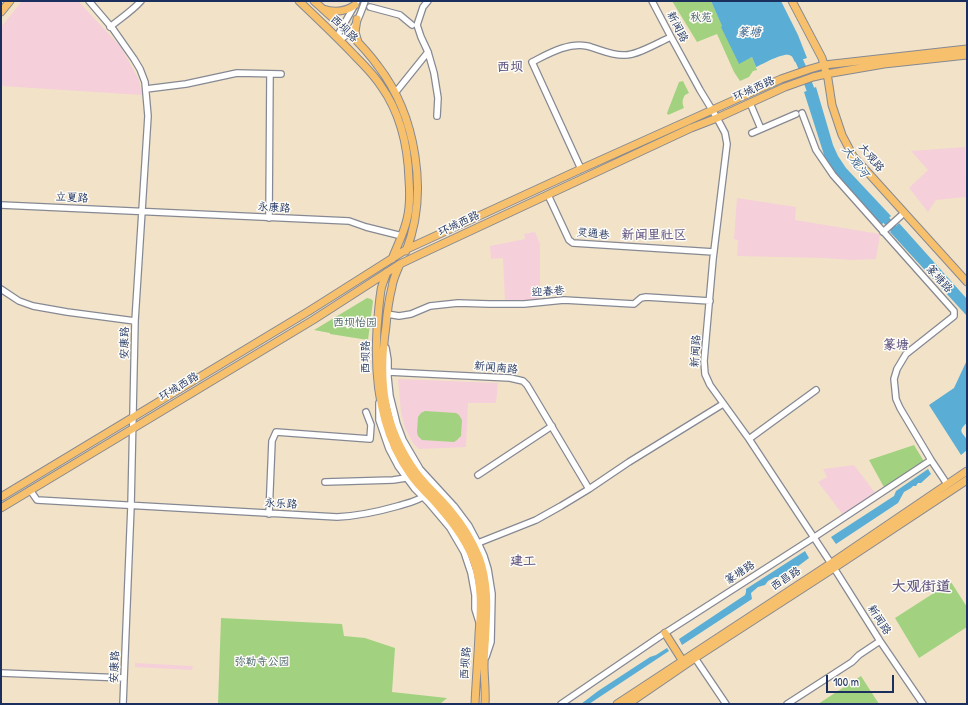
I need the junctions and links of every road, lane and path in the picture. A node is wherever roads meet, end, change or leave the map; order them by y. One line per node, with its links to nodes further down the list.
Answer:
1 (10, 1): 13 (main road)
2 (89, 1): 16 (street, 安康路)
3 (141, 1): 16 (street)
4 (299, 1): 20 (main road, 西坝路)
5 (314, 1): 12 (main road, 西坝路)
6 (365, 1): 14 (street)
7 (428, 1): 23 (street)
8 (652, 1): 19 (street, 新闻路)
9 (792, 1): 25 (main road, 大观路)
10 (356, 3): 12 (main road); 17 (street)
11 (370, 6): 15 (street)
12 (322, 9): 17 (main road, 西坝路)
13 (1, 12)
14 (357, 19): 18 (street); 21 (main road)
15 (412, 25)
16 (110, 27): 29 (street, 安康路)
17 (342, 28): 18 (main road, 西坝路); 20 (street)
18 (349, 34): 20 (street); 21 (main road, 西坝路)
19 (670, 37): 32 (street, 新闻路); 39 (street)
20 (338, 39): 46 (main road, 西坝路)
21 (362, 47): 30 (main road, 西坝路)
22 (967, 49): 25 (main road, 环城西路)
23 (428, 52): 30 (street); 35 (street)
24 (967, 55): 28 (main road, 环城西路)
25 (824, 65): 28 (main road, 大观路); 32 (main road, 环城西路)
26 (270, 74): 27 (street); 29 (street); 44 (street)
27 (281, 74)
28 (826, 74): 31 (main road, 环城西路); 43 (main road, 大观路)
29 (146, 90): 42 (street, 安康路)
30 (395, 93): 47 (main road, 西坝路)
31 (750, 103): 36 (main road, 环城西路); 37 (street)
32 (713, 110): 36 (street, 新闻路); 39 (main road, 环城西路)
33 (802, 112): 45 (street, 篆塘路)
34 (796, 114): 37 (street)
35 (437, 116)
36 (717, 118): 40 (main road, 环城西路); 48 (street, 新闻路)
37 (761, 129): 38 (street)
38 (752, 133)
39 (581, 169): 47 (main road, 环城西路)
40 (548, 195): 48 (street, 灵通巷); 50 (main road, 环城西路)
41 (1, 205): 42 (street, 立夏路)
42 (142, 212): 44 (street, 永康路); 56 (street, 安康路)
43 (904, 213): 45 (street); 52 (main road, 大观路)
44 (269, 218): 46 (street, 永康路)
45 (883, 232): 67 (street, 篆塘路)
46 (402, 236): 49 (main road, 西坝路)
47 (406, 249): 49 (main road, 环城西路); 50 (main road, 西坝路)
48 (714, 252): 54 (street, 新闻路)
49 (392, 258): 51 (main road, 西坝路); 63 (main road, 环城西路)
50 (400, 264): 51 (main road, 环城西路); 55 (main road, 西坝路)
51 (386, 273): 60 (main road, 西坝路); 65 (main road, 环城西路)
52 (967, 282)
53 (1, 289): 56 (street)
54 (710, 301): 55 (street, 迎春巷); 61 (street, 新闻路)
55 (387, 314): 57 (main road, 西坝路)
56 (135, 321): 63 (street, 安康路)
57 (384, 338): 58 (street); 88 (main road, 西坝路)
58 (388, 372): 64 (street, 新闻南路); 82 (street)
59 (816, 390): 66 (street)
60 (378, 391): 70 (street); 76 (main road, 西坝路)
61 (723, 404): 66 (street, 新闻路); 74 (street)
62 (366, 412): 80 (street)
63 (133, 416): 65 (street, 安康路); 77 (main road, 环城西路)
64 (552, 426): 69 (street); 74 (street, 新闻南路)
65 (133, 428): 75 (main road, 环城西路); 78 (street, 安康路)
66 (749, 439): 81 (street, 新闻路)
67 (931, 460): 73 (street, 篆塘路); 81 (street, 篆塘路)
68 (967, 471): 73 (main road, 西昌路)
69 (478, 475)
70 (406, 478): 72 (street); 76 (street)
71 (967, 480): 83 (main road, 西昌路)
72 (325, 482)
73 (947, 484): 83 (main road, 西昌路)
74 (589, 489): 82 (street)
75 (30, 490): 78 (street, 永乐路); 79 (main road, 环城西路)
76 (425, 495): 80 (street, 永乐路); 92 (main road, 西坝路)
77 (1, 496)
78 (131, 506): 80 (street, 永乐路); 90 (street, 安康路)
79 (1, 508)
80 (269, 514)
81 (813, 538): 83 (street, 新闻路); 84 (street, 篆塘路)
82 (478, 543): 88 (street)
83 (832, 566): 85 (street, 新闻路); 86 (main road, 西昌路); 87 (main road, 西昌路)
84 (665, 633): 87 (main road); 94 (street, 篆塘路)
85 (880, 641): 98 (street); 99 (street, 新闻路)
86 (695, 658): 96 (main road, 西昌路); 97 (street)
87 (682, 660): 95 (main road, 西昌路)
88 (484, 665): 93 (main road, 西坝路)
89 (1, 673): 90 (street)
90 (124, 678): 91 (street, 安康路)
91 (123, 704)
92 (475, 704)
93 (485, 704)
94 (561, 704)
95 (617, 704)
96 (628, 704)
97 (726, 704)
98 (787, 704)
99 (923, 704)

